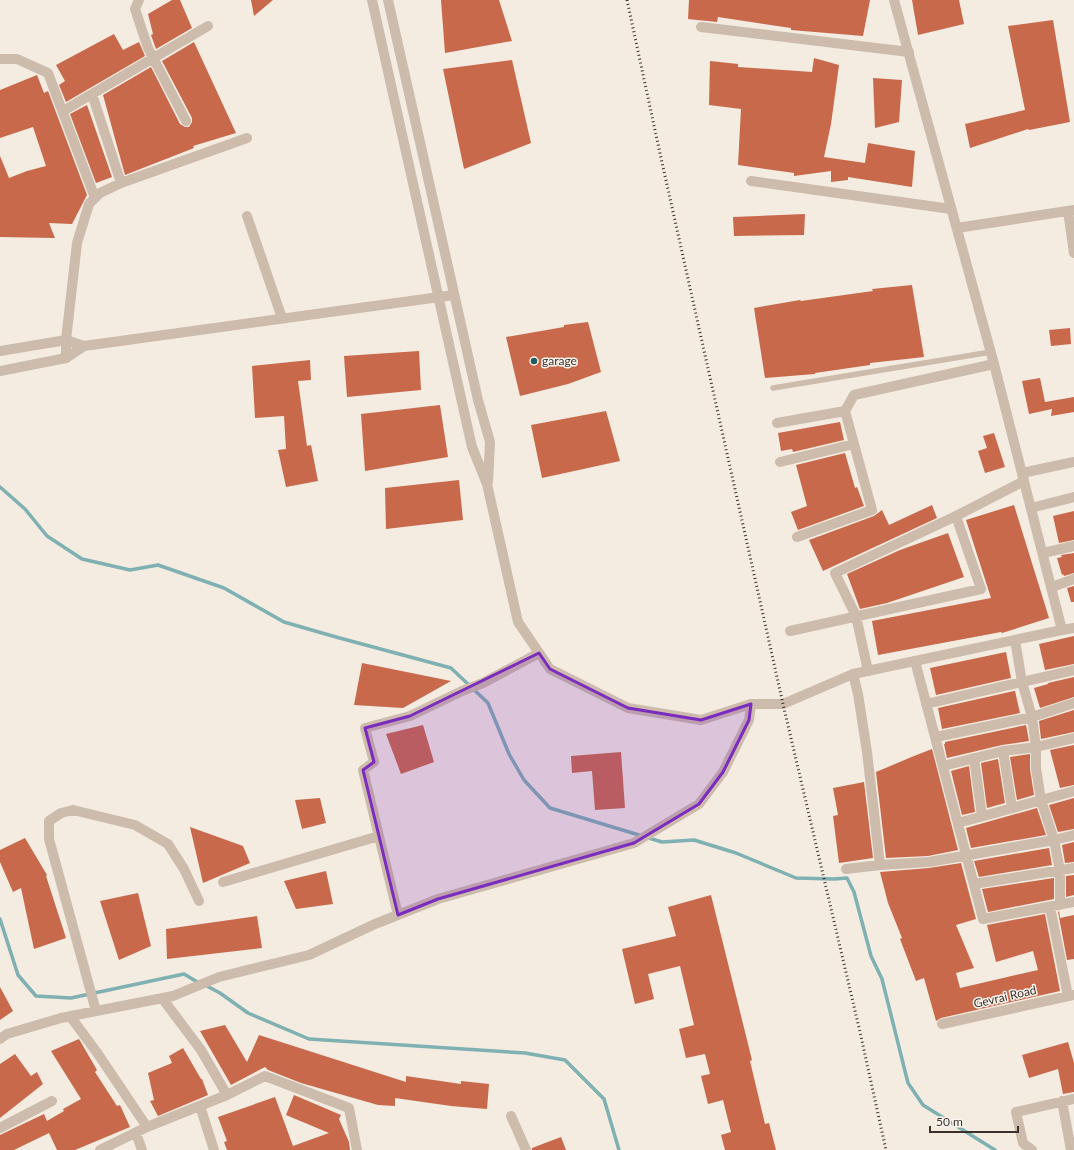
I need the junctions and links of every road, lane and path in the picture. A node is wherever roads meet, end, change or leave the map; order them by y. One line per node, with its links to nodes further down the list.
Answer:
1 (139, 0): 8 (street)
2 (372, 0): 23 (street)
3 (388, 0): 22 (street)
4 (894, 0): 7 (street)
5 (208, 26): 8 (street)
6 (701, 27): 7 (street)
7 (909, 52): 17 (street)
8 (153, 58): 10 (street); 12 (street)
9 (0, 59): 11 (street)
10 (92, 94): 11 (street); 15 (street)
11 (63, 111): 16 (street)
12 (186, 121)
13 (247, 138): 15 (street)
14 (751, 180): 17 (street)
15 (121, 183): 16 (street)
16 (95, 198): 25 (street)
17 (951, 209): 20 (street)
18 (1071, 210): 20 (street); 21 (street)
19 (247, 216): 24 (street)
20 (957, 228): 28 (street)
21 (1074, 253)
22 (454, 295): 23 (street); 39 (street)
23 (439, 298): 24 (street); 39 (street)
24 (282, 318): 26 (street)
25 (66, 340): 26 (street); 27 (street); 29 (street)
26 (84, 346): 29 (street)
27 (0, 351)
28 (991, 352): 30 (street); 32 (lane)
29 (66, 358): 31 (street)
30 (994, 364): 33 (street); 38 (street)
31 (0, 371)
32 (773, 388)
33 (845, 411): 34 (street); 35 (street)
34 (777, 423)
35 (854, 444): 36 (street); 43 (street)
36 (780, 462)
37 (1074, 462): 38 (street)
38 (1023, 477): 41 (street); 42 (street)
39 (487, 484): 53 (street)
40 (1074, 498): 41 (street)
41 (1031, 508): 45 (street)
42 (956, 516): 48 (street); 48 (street)
43 (797, 537)
44 (1074, 546): 45 (street)
45 (1043, 553): 47 (street)
46 (1074, 579): 47 (street)
47 (1052, 588): 50 (street)
48 (856, 616): 51 (street); 56 (street)
49 (1074, 628): 50 (street)
50 (1062, 630): 52 (street)
51 (790, 631)
52 (1015, 640): 54 (street); 58 (street)
53 (539, 653): 60 (street); 75 (street)
54 (914, 661): 56 (street); 61 (street)
55 (1074, 670): 58 (street)
56 (868, 671): 57 (street)
57 (853, 674): 60 (street); 78 (street)
58 (1022, 682): 61 (street); 62 (street)
59 (1074, 703): 62 (street)
60 (751, 704): 87 (street)
61 (926, 704): 63 (street)
62 (1032, 717): 63 (street); 65 (street)
63 (936, 737): 68 (street)
64 (1074, 738): 65 (street)
65 (1036, 747): 66 (street); 70 (street)
66 (1003, 750): 67 (street); 71 (street)
67 (974, 758): 68 (street); 72 (street)
68 (943, 766): 73 (street)
69 (1074, 791): 70 (street)
70 (1041, 800): 71 (street); 76 (street)
71 (1012, 808): 72 (street)
72 (982, 816): 73 (street)
73 (958, 823): 77 (street)
74 (1074, 835): 76 (street)
75 (379, 836): 82 (street); 87 (street)
76 (1054, 840): 77 (street); 81 (street)
77 (967, 856): 78 (street); 83 (street)
78 (880, 865): 80 (street)
79 (1074, 868): 81 (street)
80 (846, 869)
81 (1060, 871): 83 (street); 86 (street)
82 (223, 882)
83 (974, 884): 86 (street)
84 (199, 901): 90 (street)
85 (1074, 902): 86 (street)
86 (1055, 906): 88 (street)
87 (398, 915): 89 (street)
88 (1071, 996): 92 (street, Gevrai Road)
89 (162, 998): 90 (street); 94 (street)
90 (95, 1006): 91 (street)
91 (70, 1016): 93 (street); 100 (street)
92 (942, 1024)
93 (0, 1039)
94 (227, 1095): 98 (street); 106 (street)
95 (1074, 1099): 97 (street)
96 (52, 1101): 101 (street)
97 (1062, 1102): 108 (street); 109 (street)
98 (200, 1106): 100 (street); 105 (street)
99 (511, 1116): 107 (street)
100 (147, 1127): 102 (street)
101 (0, 1128)
102 (136, 1133): 103 (street); 104 (street)
103 (100, 1150)
104 (142, 1150)
105 (214, 1150)
106 (357, 1150)
107 (526, 1150)
108 (1032, 1150)
109 (1071, 1150)

